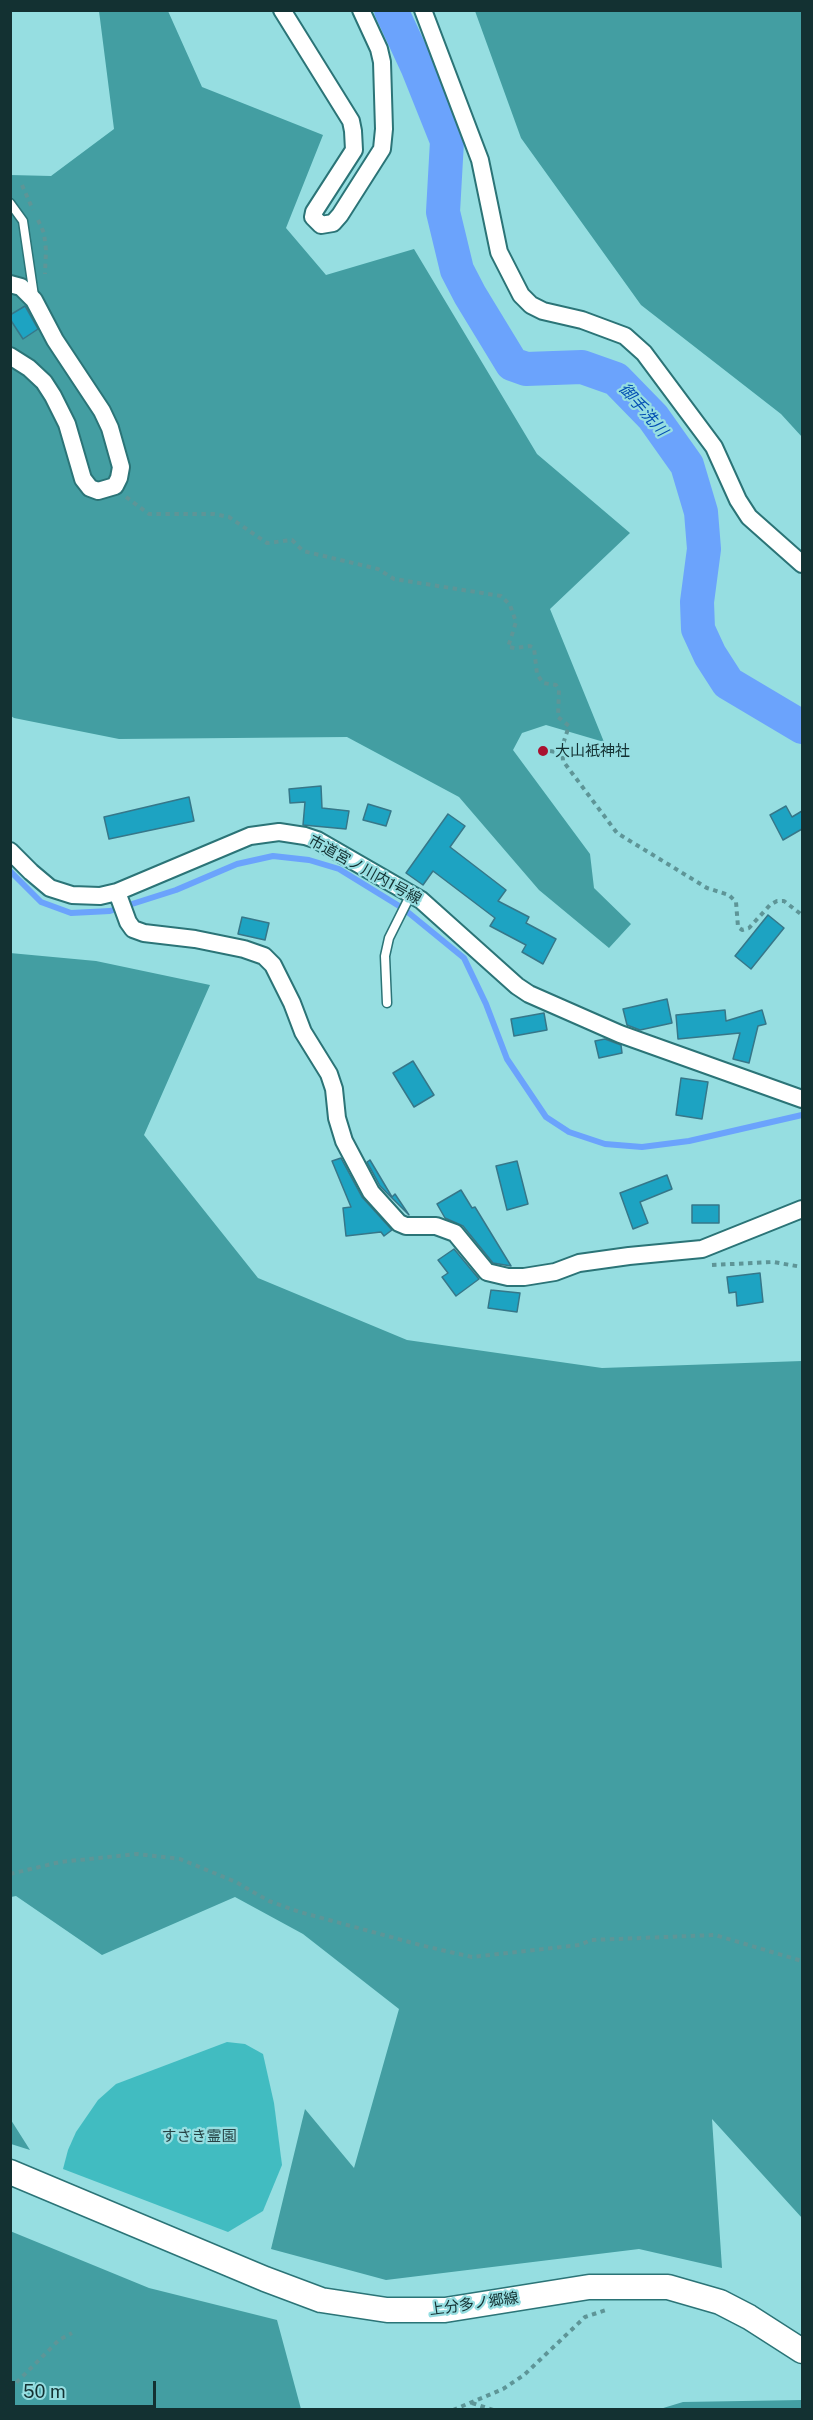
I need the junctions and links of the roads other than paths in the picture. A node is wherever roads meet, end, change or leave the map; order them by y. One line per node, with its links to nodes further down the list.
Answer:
1 (282, 10): 2 (street)
2 (361, 10)
3 (423, 10): 8 (street)
4 (10, 203): 6 (lane)
5 (10, 284): 6 (street)
6 (34, 300): 7 (street)
7 (10, 356)
8 (802, 564)
9 (10, 851): 10 (street, 市道宮ノ川内1号線)
10 (118, 894): 11 (street, 市道宮ノ川内1号線); 14 (street)
11 (409, 898): 12 (lane); 13 (street, 市道宮ノ川内1号線)
12 (387, 1003)
13 (802, 1100)
14 (802, 1209)
15 (10, 2172): 16 (main road, 上分多ノ郷線)
16 (802, 2351)

